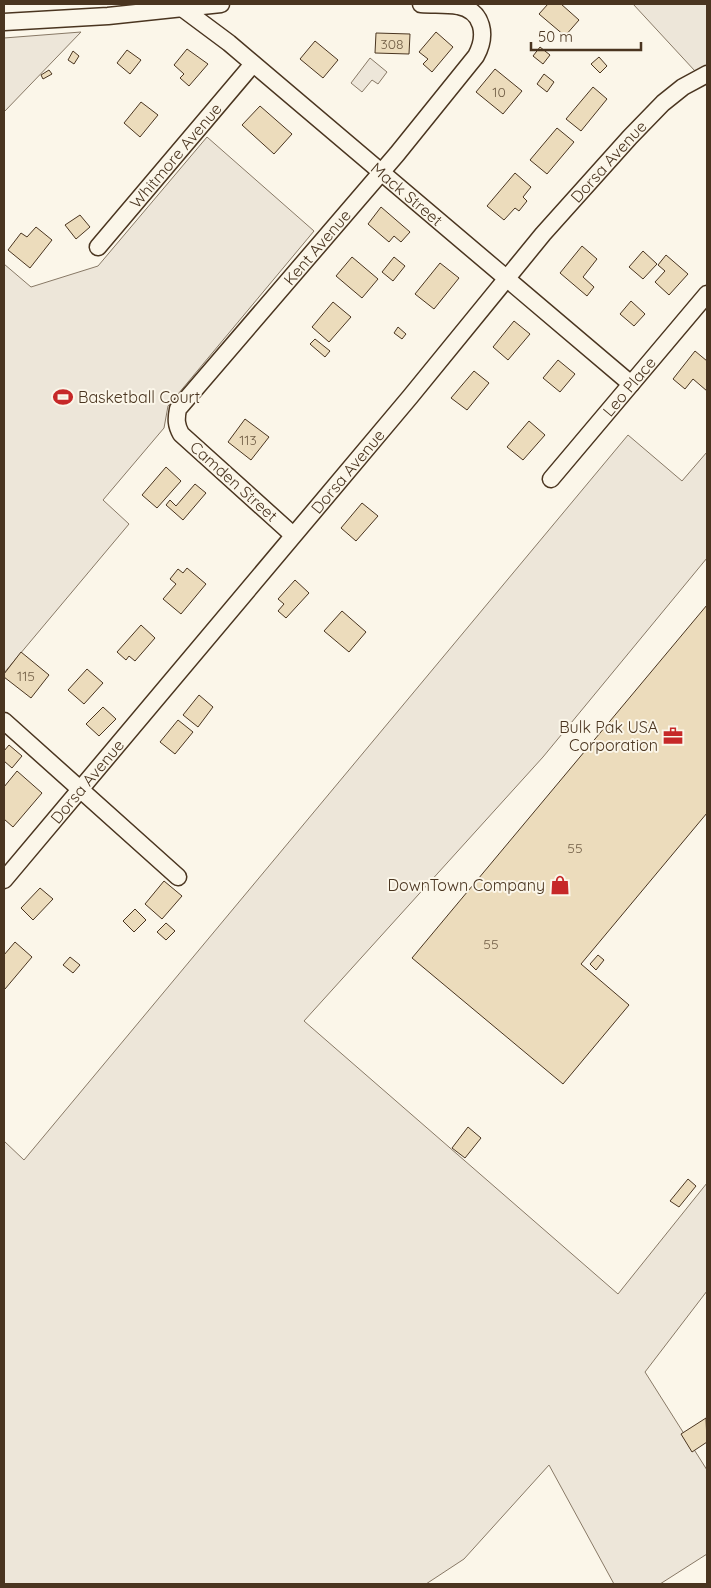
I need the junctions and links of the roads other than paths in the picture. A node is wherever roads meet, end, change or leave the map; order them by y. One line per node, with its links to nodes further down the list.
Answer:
1 (221, 4): 3 (street)
2 (421, 4): 7 (street, Kent Avenue)
3 (182, 8): 4 (street); 5 (street, Mack Street)
4 (4, 22)
5 (253, 64): 7 (street, Mack Street); 8 (street, Whitmore Avenue)
6 (705, 75): 9 (street, Dorsa Avenue)
7 (381, 172): 9 (street, Mack Street); 12 (street, Kent Avenue)
8 (98, 247)
9 (507, 278): 11 (street, Mack Street); 14 (street, Dorsa Avenue)
10 (707, 294): 11 (street, Leo Place)
11 (631, 384): 13 (street, Leo Place)
12 (177, 427): 14 (street, Camden Street)
13 (551, 479)
14 (294, 535): 16 (street, Dorsa Avenue)
15 (4, 721): 16 (street)
16 (81, 789): 17 (street); 18 (street, Dorsa Avenue)
17 (178, 877)
18 (4, 880)

